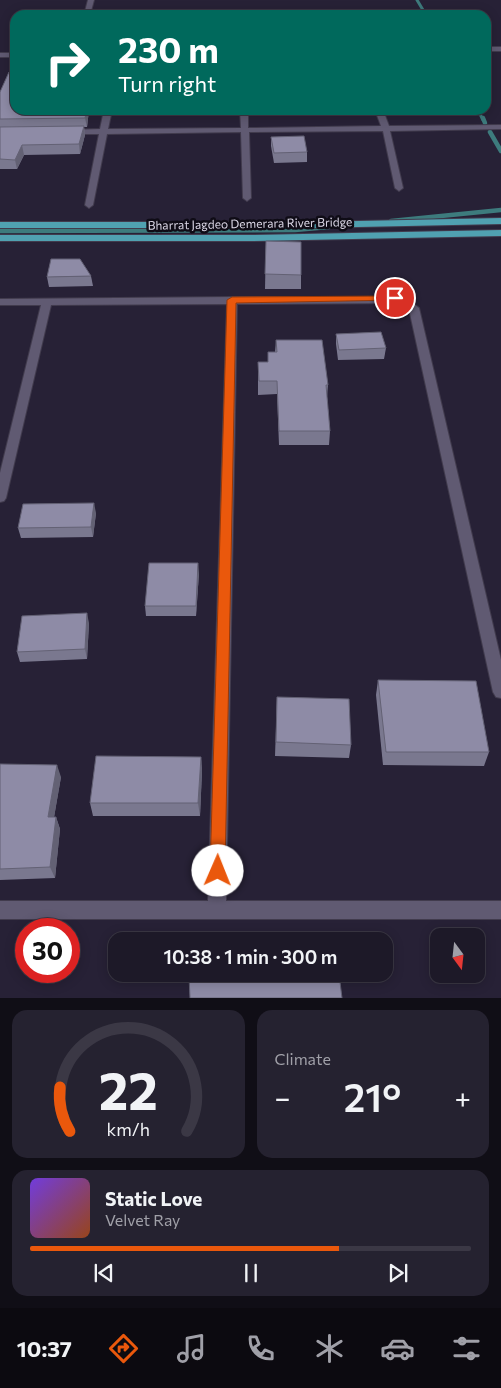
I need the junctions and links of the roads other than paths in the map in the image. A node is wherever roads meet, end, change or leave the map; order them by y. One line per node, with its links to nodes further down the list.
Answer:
1 (107, 115): 8 (street)
2 (244, 115): 6 (street)
3 (380, 115): 5 (street)
4 (501, 127): 5 (street)
5 (386, 129): 6 (street); 9 (street)
6 (246, 130): 8 (street); 10 (street)
7 (56, 132): 8 (street)
8 (103, 132): 11 (street)
9 (399, 188)
10 (247, 198)
11 (89, 205)
12 (501, 221): 13 (main road, Bharrat Jagdeo Demerara River Bridge)
13 (0, 226)
14 (501, 233): 15 (main road, Bharrat Jagdeo Demerara River Bridge)
15 (0, 238)
16 (232, 300): 18 (street); 20 (street); 22 (street)
17 (0, 302): 18 (street)
18 (47, 302): 19 (street)
19 (0, 498)
20 (501, 692)
21 (0, 910): 22 (street)
22 (216, 910): 23 (street)
23 (501, 910)

